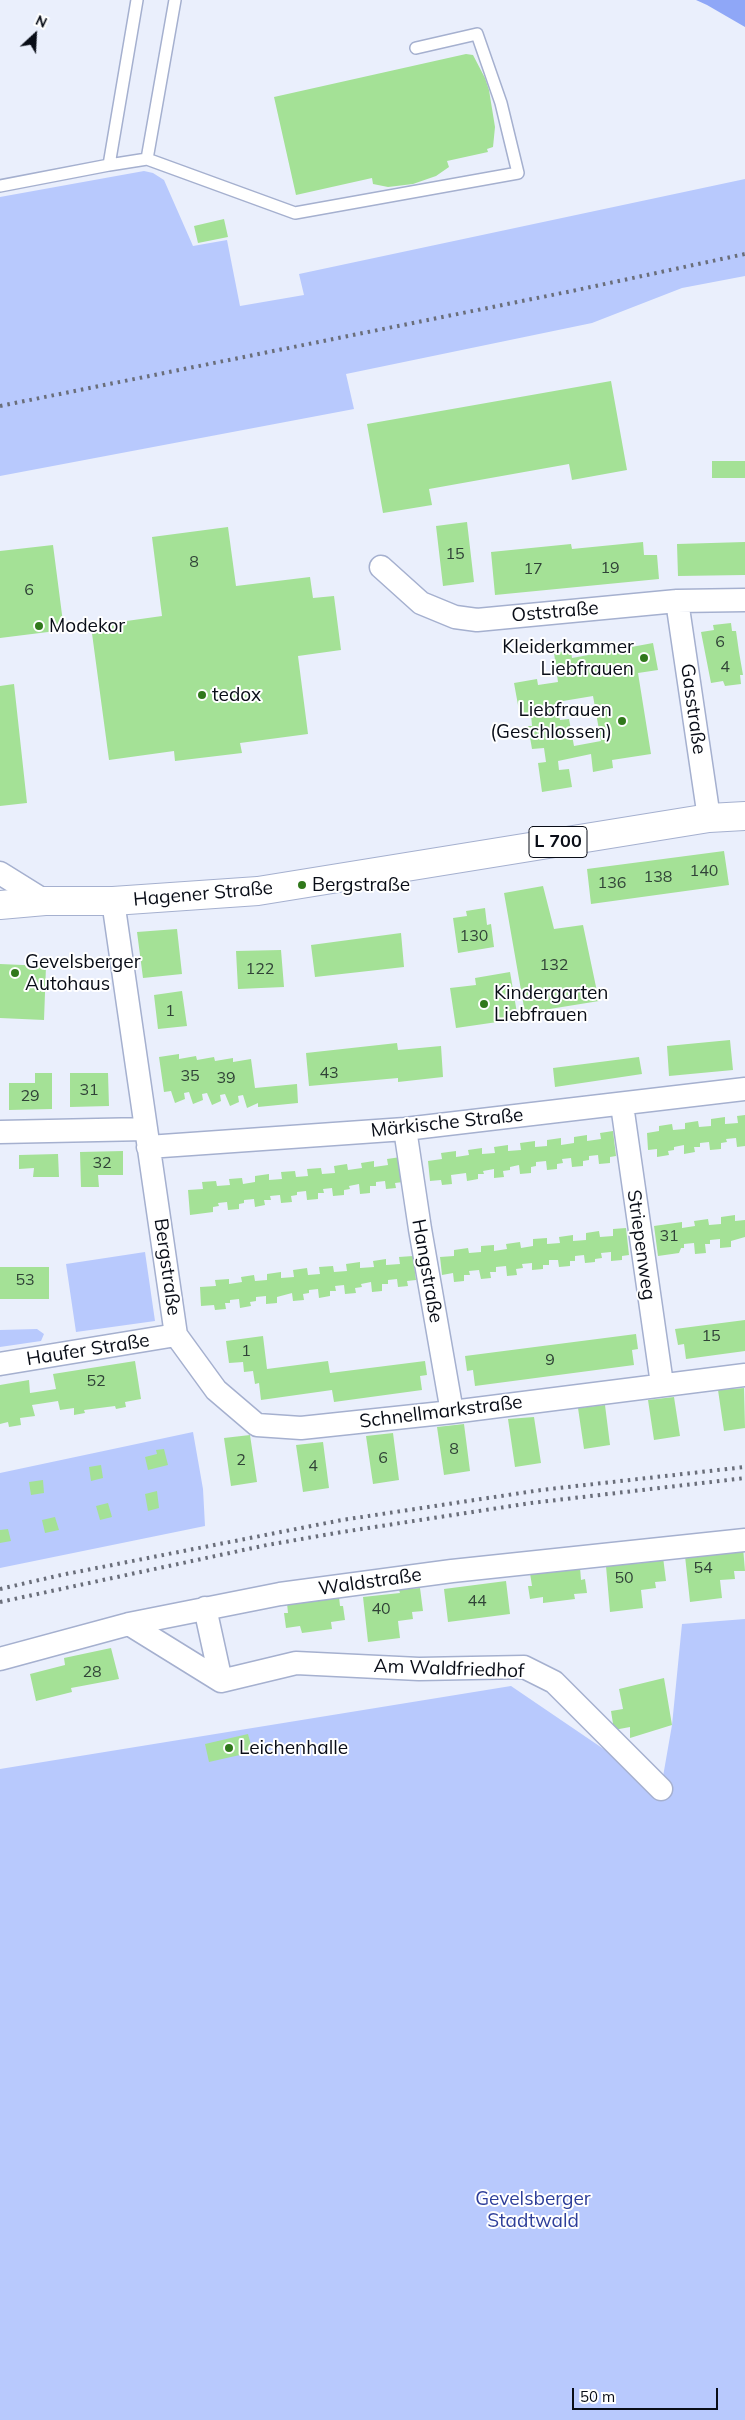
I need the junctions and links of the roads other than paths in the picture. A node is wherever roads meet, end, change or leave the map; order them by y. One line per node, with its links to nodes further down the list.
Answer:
1 (137, 0): 5 (lane)
2 (175, 0): 4 (lane)
3 (416, 48): 4 (lane)
4 (147, 159): 5 (lane)
5 (109, 165): 6 (lane)
6 (0, 186)
7 (381, 567): 9 (street, Oststraße)
8 (745, 600): 9 (street, Oststraße)
9 (677, 601): 11 (street, Gasstraße)
10 (745, 816): 11 (main road, Hagener Straße / L 700)
11 (709, 818): 15 (main road, Hagener Straße / L 700)
12 (0, 873): 14 (street)
13 (0, 890): 14 (main road, Hagener Straße / L 700)
14 (45, 901): 15 (main road, Hagener Straße / L 700); 16 (main road, Hagener Straße / L 700)
15 (112, 901): 21 (street, Bergstraße)
16 (0, 905)
17 (745, 1089): 18 (street, Märkische Straße)
18 (622, 1105): 19 (street, Märkische Straße); 25 (street, Striepenweg)
19 (405, 1129): 21 (street, Märkische Straße); 26 (street, Hangstraße)
20 (0, 1132): 21 (street, Märkische Straße)
21 (147, 1138): 22 (street, Bergstraße)
22 (176, 1336): 23 (street, Haufer Straße); 26 (street, Schnellmarkstraße)
23 (0, 1364)
24 (745, 1375): 25 (street, Schnellmarkstraße)
25 (662, 1384): 26 (street, Schnellmarkstraße)
26 (452, 1412)
27 (745, 1540): 28 (street, Waldstraße)
28 (205, 1608): 29 (street, Waldstraße); 31 (street)
29 (129, 1624): 30 (street, Waldstraße); 31 (street)
30 (0, 1658)
31 (222, 1681): 32 (street, Am Waldfriedhof)
32 (661, 1789)

